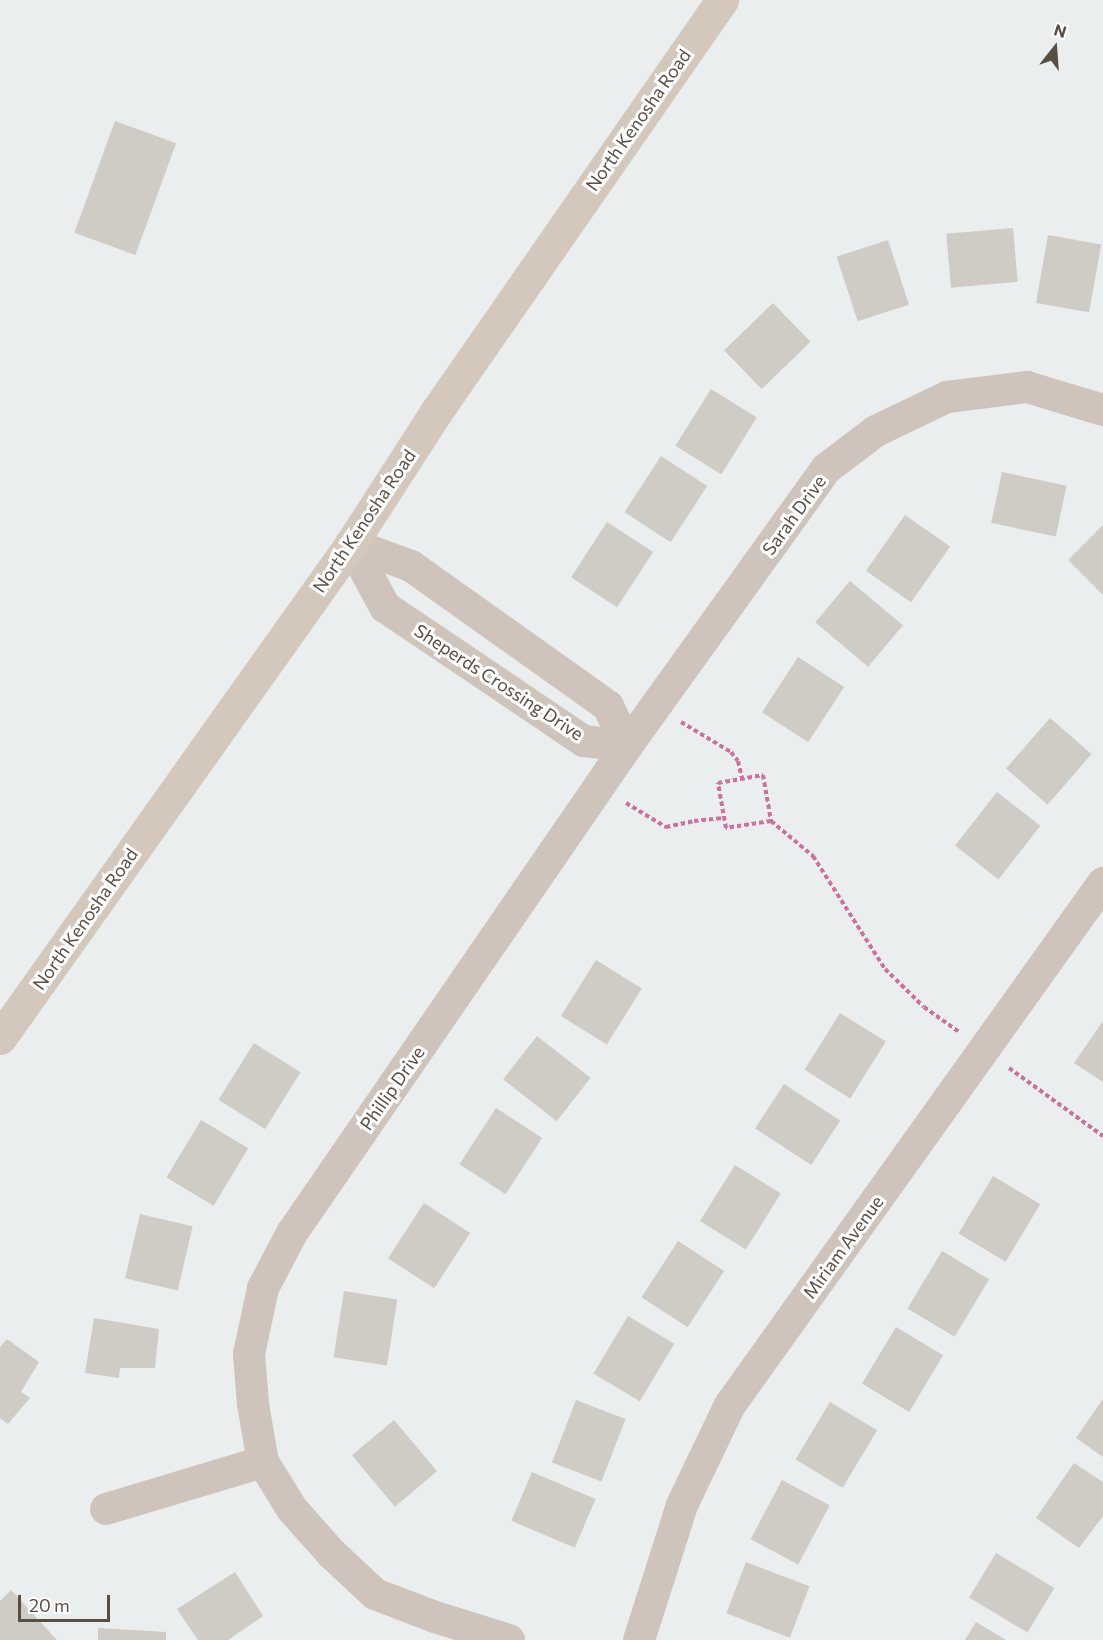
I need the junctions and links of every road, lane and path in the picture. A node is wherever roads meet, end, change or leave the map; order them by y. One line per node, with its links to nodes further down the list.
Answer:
1 (722, 0): 3 (street, North Kenosha Road)
2 (1103, 410): 4 (street, Sarah Drive)
3 (351, 544): 5 (street, Sheperds Crossing Drive); 5 (street, Sheperds Crossing Drive); 11 (street, North Kenosha Road)
4 (657, 705): 5 (street, Sarah Drive); 6 (path)
5 (627, 747): 7 (street, Phillip Drive)
6 (742, 779): 8 (path); 9 (path)
7 (601, 785): 8 (path); 14 (street, Phillip Drive)
8 (724, 818): 9 (path)
9 (771, 821): 12 (path)
10 (1103, 884): 12 (street, Miriam Avenue)
11 (0, 1038)
12 (983, 1051): 13 (path); 17 (street, Miriam Avenue)
13 (1103, 1136)
14 (263, 1462): 15 (street); 16 (street, Phillip Drive)
15 (106, 1509)
16 (509, 1640)
17 (639, 1640)

